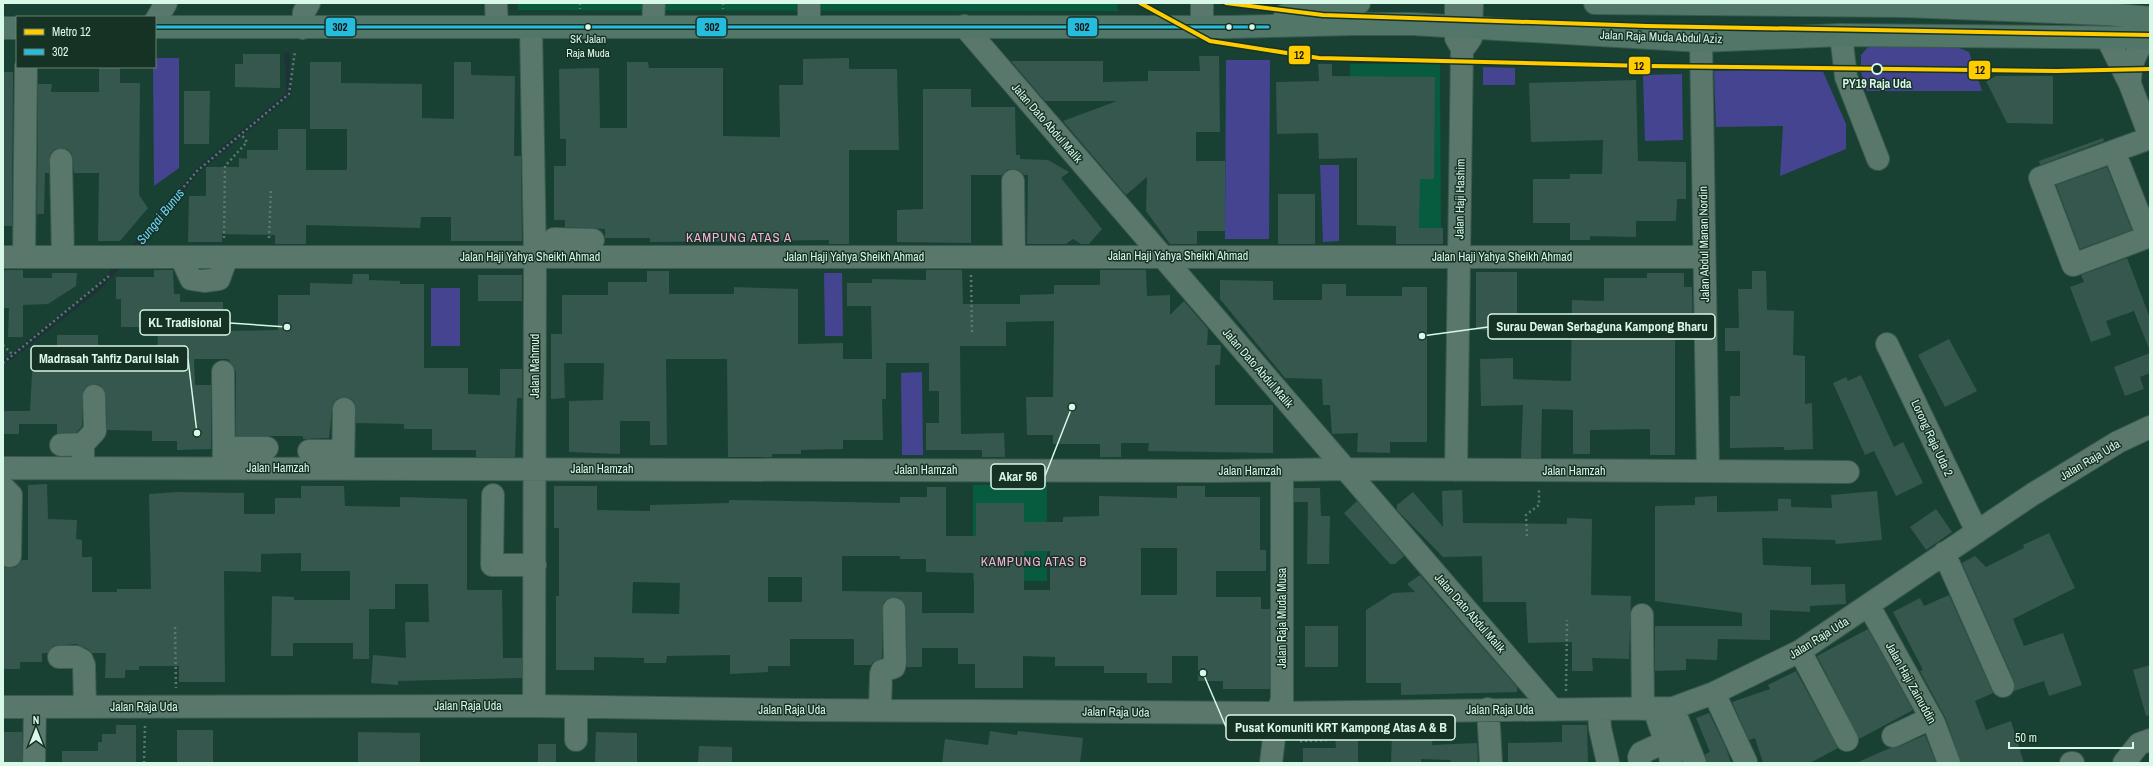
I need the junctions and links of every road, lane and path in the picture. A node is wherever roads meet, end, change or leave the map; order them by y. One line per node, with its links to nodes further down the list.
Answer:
1 (153, 3): 16 (street)
2 (166, 3): 17 (street)
3 (309, 3): 29 (street)
4 (496, 3): 22 (street)
5 (654, 3): 18 (street)
6 (809, 3): 19 (street)
7 (1202, 3): 24 (street)
8 (1359, 3): 14 (main road)
9 (1456, 3): 26 (street, Jalan Haji Hashim)
10 (1472, 3): 26 (street)
11 (1595, 3): 13 (main road)
12 (1946, 3): 13 (street)
13 (1905, 6): 15 (main road)
14 (1286, 9): 25 (main road)
15 (2088, 10): 30 (main road); 32 (main road)
16 (145, 16)
17 (156, 20)
18 (654, 26): 19 (main road, Jalan Raja Muda Abdul Aziz); 23 (main road, Jalan Raja Muda Abdul Aziz)
19 (809, 26): 20 (main road, Jalan Raja Muda Abdul Aziz)
20 (964, 26): 24 (main road, Jalan Raja Muda Abdul Aziz); 47 (street, Jalan Dato Abdul Malik)
21 (156, 27): 29 (main road, Jalan Raja Muda Abdul Aziz)
22 (497, 27): 23 (main road, Jalan Raja Muda Abdul Aziz); 29 (main road, Jalan Raja Muda Abdul Aziz)
23 (531, 27): 53 (street, Jalan Mahmud)
24 (1202, 27): 25 (main road, Jalan Raja Muda Abdul Aziz)
25 (1268, 27): 26 (main road, Jalan Raja Muda Abdul Aziz)
26 (1463, 27): 33 (main road, Jalan Raja Muda Abdul Aziz); 56 (street, Jalan Haji Hashim)
27 (3, 28): 28 (main road)
28 (16, 28)
29 (299, 28)
30 (2148, 31): 32 (main road, Jalan Raja Muda Abdul Aziz); 36 (street)
31 (1841, 35): 32 (main road, Jalan Raja Muda Abdul Aziz); 33 (main road, Jalan Raja Muda Abdul Aziz); 40 (street)
32 (2106, 38): 36 (street)
33 (1701, 41): 57 (street, Jalan Abdul Manan Nordin)
34 (295, 51): 37 (path)
35 (26, 68): 48 (street)
36 (2130, 84): 38 (street)
37 (241, 134): 44 (path); 51 (path)
38 (2150, 137): 39 (street)
39 (2114, 151): 46 (street); 46 (street)
40 (1878, 159)
41 (61, 160): 49 (street)
42 (1013, 181): 55 (street)
43 (271, 188): 52 (path)
44 (169, 204): 45 (path); 50 (path)
45 (177, 209)
46 (2149, 237)
47 (1162, 256): 55 (street, Jalan Haji Yahya Sheikh Ahmad); 56 (street, Jalan Haji Yahya Sheikh Ahmad); 76 (street, Jalan Dato Abdul Malik)
48 (14, 257): 49 (street, Jalan Haji Yahya Sheikh Ahmad)
49 (63, 257): 50 (street, Jalan Haji Yahya Sheikh Ahmad)
50 (132, 257): 51 (street, Jalan Haji Yahya Sheikh Ahmad); 61 (path)
51 (225, 257): 52 (street, Jalan Haji Yahya Sheikh Ahmad)
52 (268, 257): 53 (street, Jalan Haji Yahya Sheikh Ahmad)
53 (545, 257): 54 (street, Jalan Haji Yahya Sheikh Ahmad); 75 (street, Jalan Mahmud)
54 (970, 257): 55 (street, Jalan Haji Yahya Sheikh Ahmad); 58 (path)
55 (1014, 257)
56 (1459, 257): 57 (street, Jalan Haji Yahya Sheikh Ahmad); 77 (street, Jalan Haji Hashim)
57 (1704, 257): 80 (street, Jalan Abdul Manan Nordin)
58 (972, 335)
59 (1887, 344): 84 (street, Lorong Raja Uda 2)
60 (3, 345): 61 (path)
61 (13, 355): 62 (path)
62 (3, 363)
63 (223, 372): 71 (street)
64 (94, 396): 68 (street)
65 (344, 409): 72 (street)
66 (2150, 427): 84 (street, Jalan Raja Uda)
67 (61, 444): 68 (street)
68 (83, 444): 74 (street)
69 (267, 448): 71 (street)
70 (309, 451): 72 (street)
71 (224, 458): 72 (street, Jalan Hamzah); 74 (street, Jalan Hamzah)
72 (343, 460): 75 (street, Jalan Hamzah)
73 (3, 468): 74 (street, Jalan Hamzah)
74 (83, 468)
75 (535, 469): 79 (street, Jalan Hamzah); 88 (street, Jalan Mahmud)
76 (1346, 469): 77 (street, Jalan Hamzah); 79 (street, Jalan Hamzah); 108 (street, Jalan Dato Abdul Malik)
77 (1456, 470): 78 (street, Jalan Hamzah)
78 (1539, 470): 80 (street, Jalan Hamzah); 85 (path)
79 (1282, 471): 110 (street, Jalan Raja Muda Musa)
80 (1708, 471): 81 (street, Jalan Hamzah)
81 (1848, 472)
82 (3, 487): 87 (street)
83 (493, 495): 88 (street)
84 (1977, 532): 86 (street, Jalan Raja Uda)
85 (1528, 536)
86 (1944, 553): 89 (street, Jalan Raja Uda); 96 (street)
87 (10, 556)
88 (535, 566): 99 (street, Jalan Mahmud)
89 (1869, 606): 94 (street, Jalan Raja Uda); 111 (street, Jalan Haji Zainuddin)
90 (894, 609): 106 (street)
91 (1642, 615): 105 (street)
92 (1567, 620): 108 (path)
93 (175, 627): 98 (path)
94 (1800, 651): 97 (street, Jalan Raja Uda); 114 (street)
95 (59, 656): 102 (street)
96 (2003, 686)
97 (1714, 693): 105 (street, Jalan Raja Uda); 117 (street)
98 (177, 706): 99 (street, Jalan Raja Uda); 103 (street, Jalan Raja Uda)
99 (534, 706): 104 (street, Jalan Raja Uda)
100 (3, 707): 101 (street, Jalan Raja Uda)
101 (35, 707): 102 (street, Jalan Raja Uda); 118 (street)
102 (85, 707): 103 (street, Jalan Raja Uda)
103 (145, 707): 119 (path)
104 (576, 707): 106 (street, Jalan Raja Uda); 113 (street)
105 (1657, 709): 109 (street, Jalan Raja Uda); 116 (street); 125 (street)
106 (880, 710): 110 (street, Jalan Raja Uda)
107 (1488, 710): 108 (street, Jalan Raja Uda); 110 (street, Jalan Raja Uda); 121 (street)
108 (1560, 710): 109 (street, Jalan Raja Uda)
109 (1599, 710): 122 (street)
110 (1277, 713): 120 (street, Jalan Raja Muda Musa)
111 (1931, 718): 112 (street); 126 (street, Jalan Haji Zainuddin)
112 (1893, 736)
113 (576, 740)
114 (1846, 740)
115 (2150, 740): 127 (street)
116 (1665, 742): 123 (street); 124 (street)
117 (1746, 762)
118 (34, 763)
119 (144, 763)
120 (1271, 763)
121 (1491, 763)
122 (1608, 763)
123 (1640, 763)
124 (1670, 763)
125 (1695, 763)
126 (1949, 763)
127 (2124, 763)

